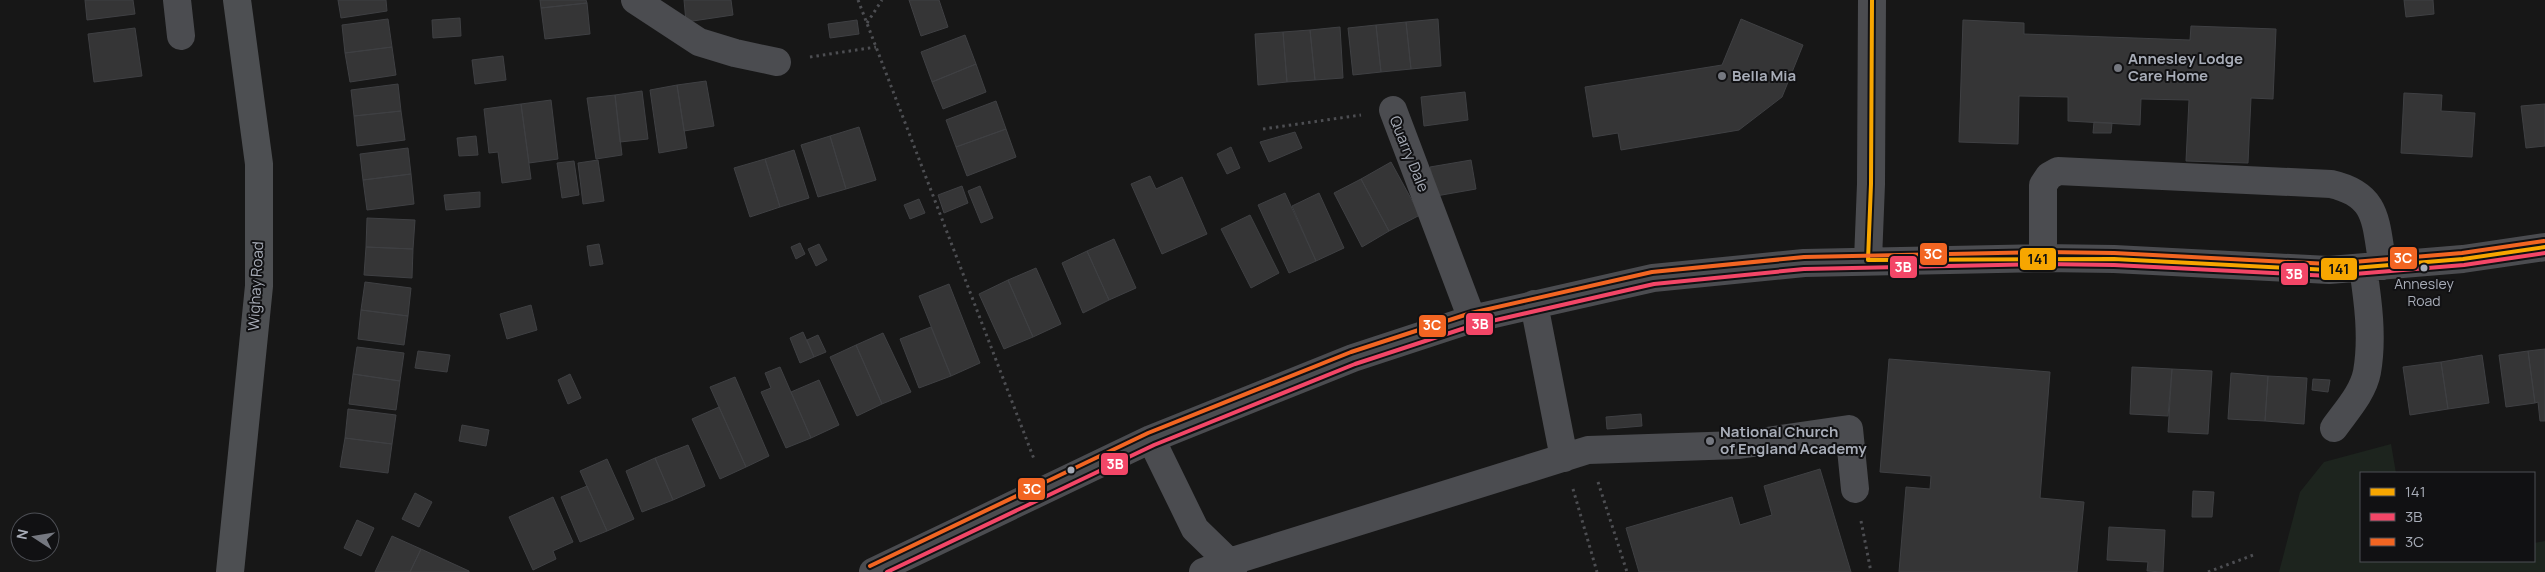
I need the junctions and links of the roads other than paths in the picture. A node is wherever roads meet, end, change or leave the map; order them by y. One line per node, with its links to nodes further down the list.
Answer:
1 (177, 0): 5 (street)
2 (237, 0): 19 (main road, Wighay Road)
3 (635, 0): 6 (street)
4 (1872, 0): 10 (street)
5 (181, 36)
6 (777, 62)
7 (1393, 110): 13 (street, Quarry Dale)
8 (2545, 247): 11 (street)
9 (2043, 258): 10 (street); 11 (street); 11 (street)
10 (1868, 260): 12 (street)
11 (2373, 267): 14 (street)
12 (1534, 304): 13 (street); 16 (street)
13 (1472, 319): 15 (street)
14 (2334, 428)
15 (1151, 439): 18 (street); 20 (street)
16 (1576, 454): 17 (street); 18 (street)
17 (1855, 489)
18 (1231, 567): 21 (street)
19 (230, 572)
20 (873, 572)
21 (1203, 572)

